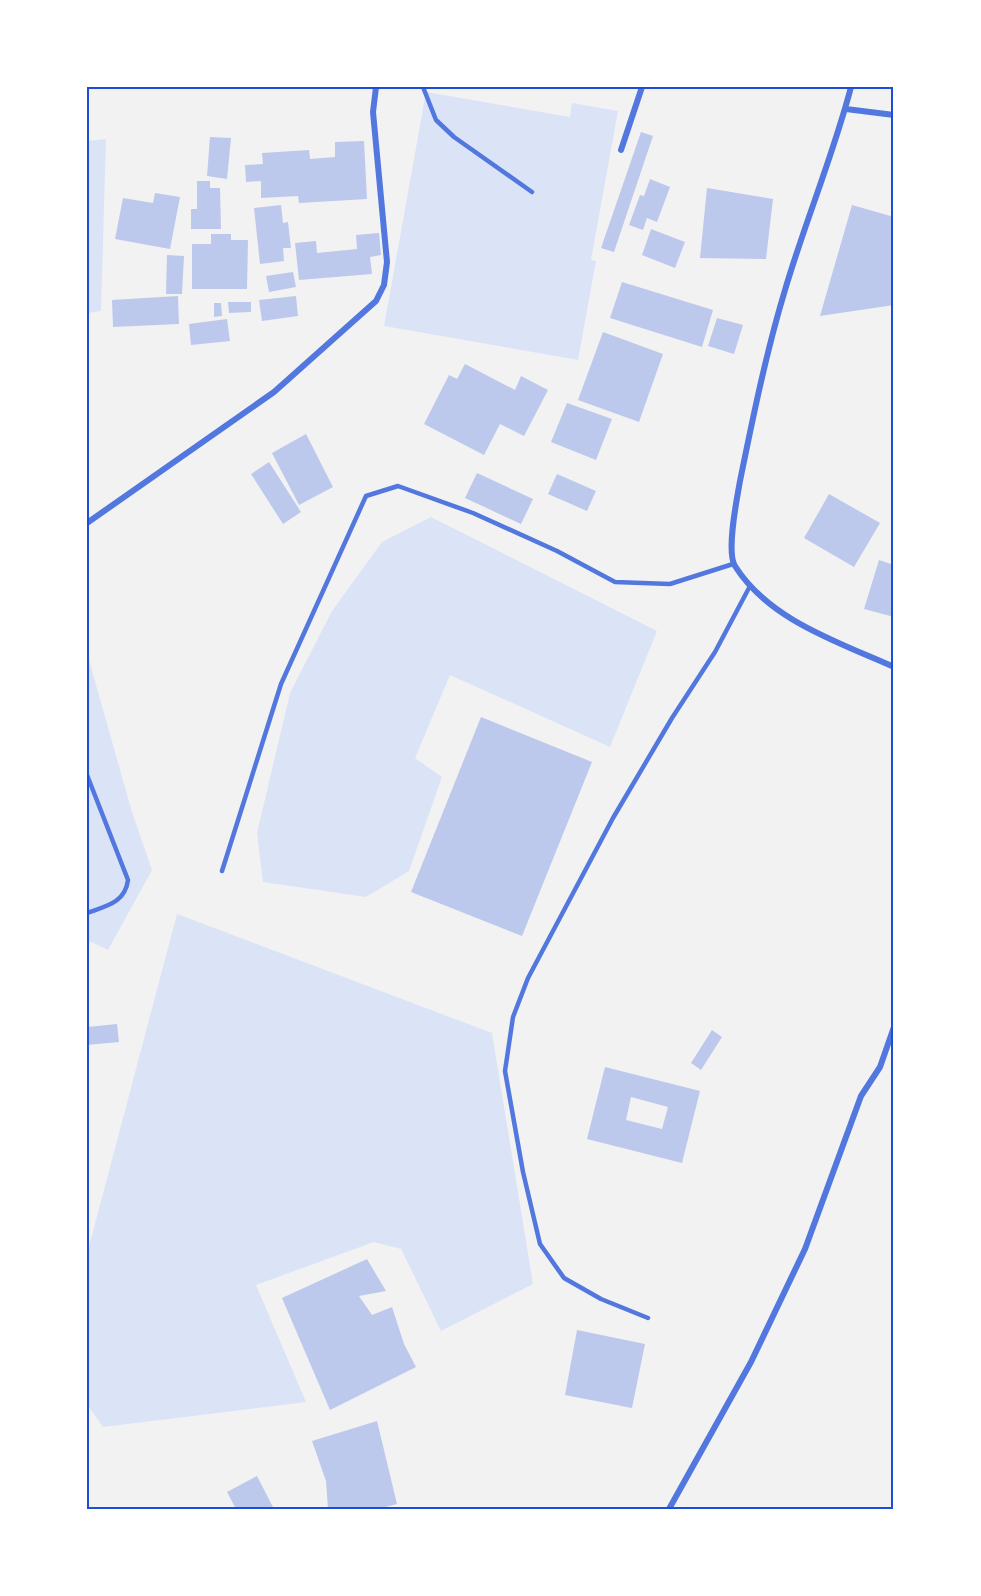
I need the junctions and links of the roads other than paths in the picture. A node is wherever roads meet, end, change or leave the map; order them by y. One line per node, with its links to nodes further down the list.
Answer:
1 (376, 87): 9 (street)
2 (423, 87): 8 (lane)
3 (642, 87): 7 (street)
4 (851, 87): 5 (street)
5 (846, 109): 6 (street); 10 (street)
6 (894, 115)
7 (621, 150)
8 (532, 192)
9 (87, 523)
10 (733, 564): 11 (street); 14 (lane)
11 (750, 586): 12 (street); 17 (lane)
12 (894, 667)
13 (87, 775): 15 (lane)
14 (222, 871)
15 (87, 913)
16 (894, 1027): 18 (street)
17 (648, 1318)
18 (669, 1509)

